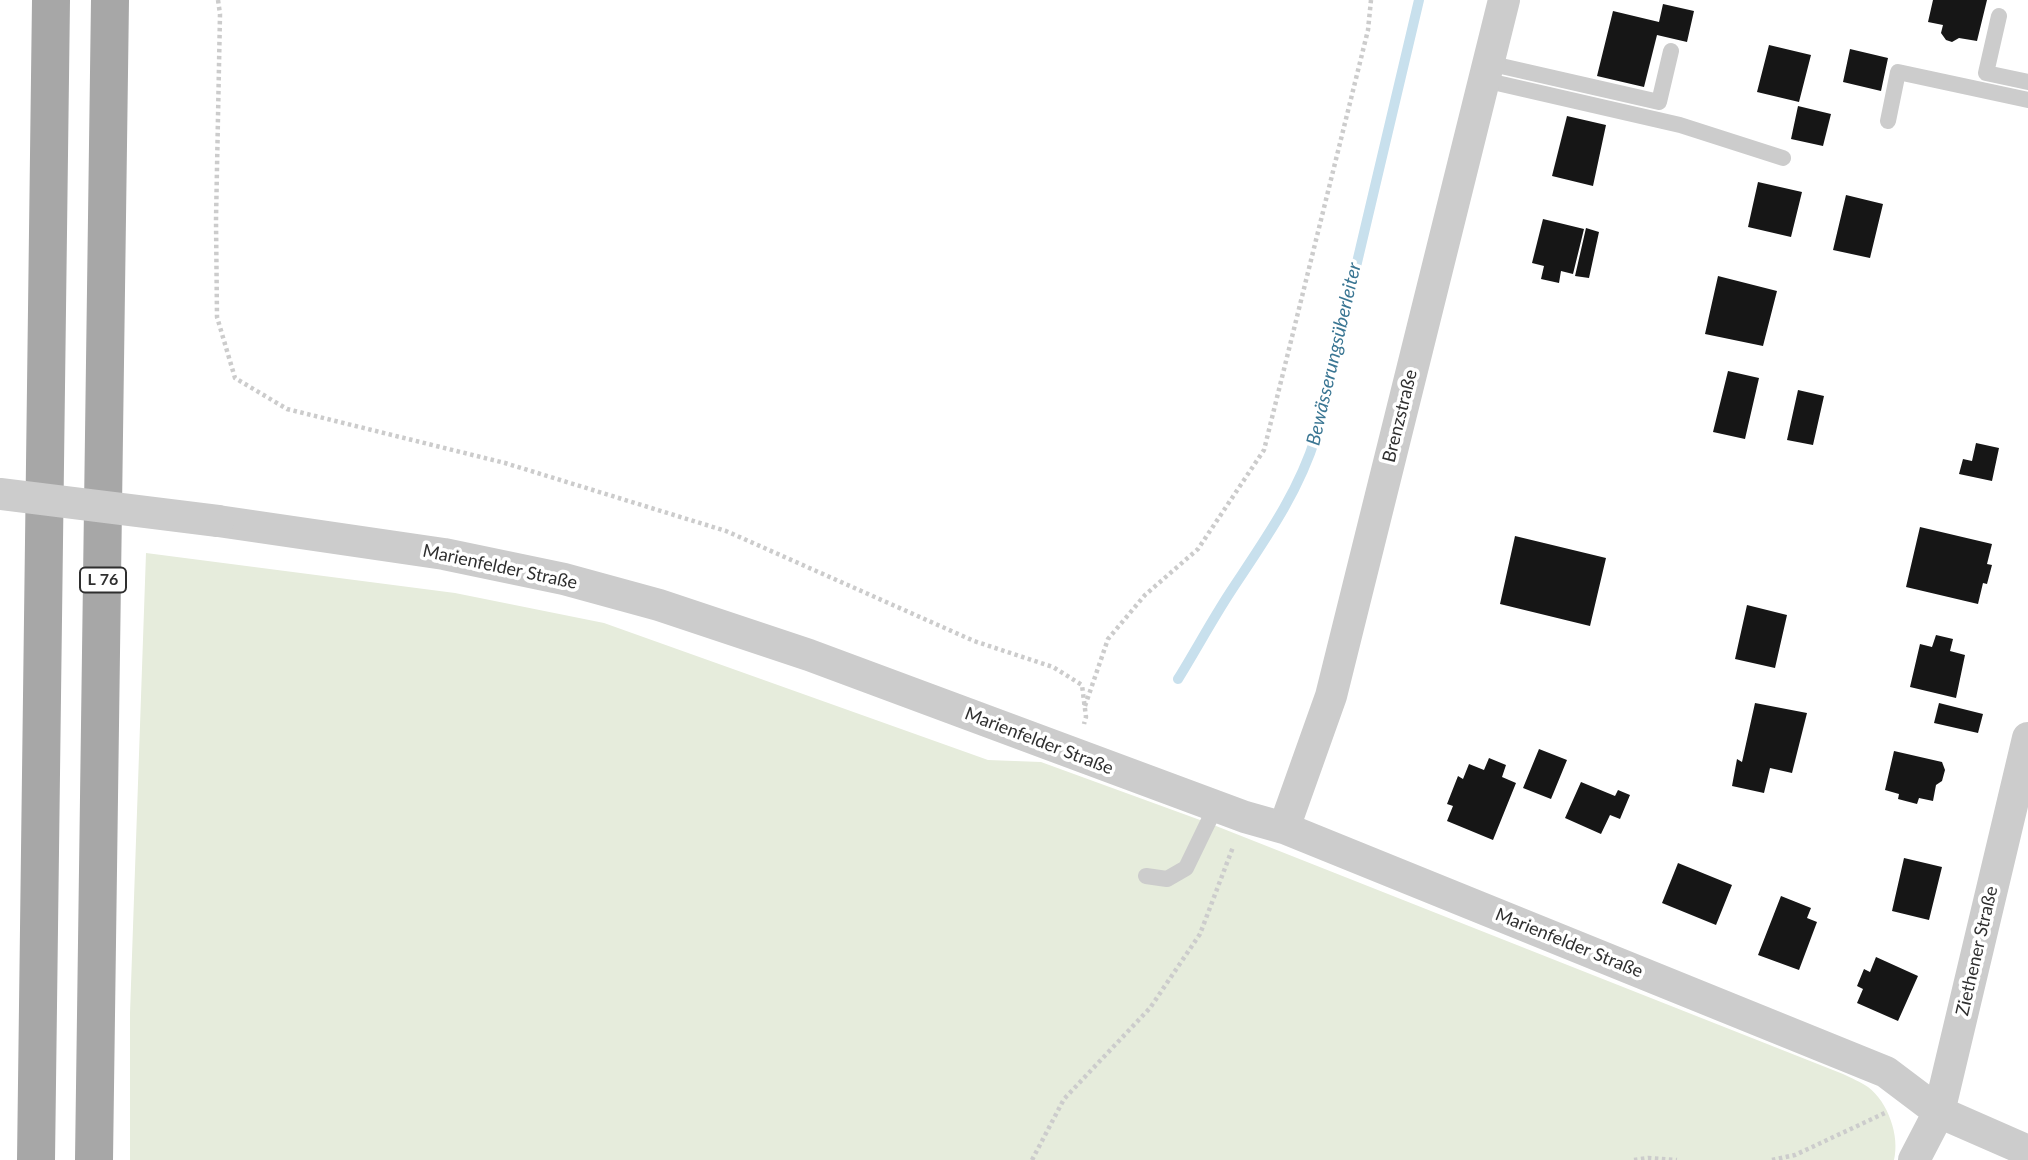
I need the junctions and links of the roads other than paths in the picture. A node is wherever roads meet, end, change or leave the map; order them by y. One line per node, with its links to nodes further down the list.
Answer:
1 (51, 0): 18 (main road)
2 (110, 0): 19 (main road, L 76)
3 (1504, 0): 6 (street, Brenzstraße)
4 (1999, 16): 7 (lane)
5 (1671, 51): 6 (lane)
6 (1486, 71): 10 (lane); 14 (street, Brenzstraße)
7 (2028, 82)
8 (2028, 100): 9 (lane)
9 (1888, 121)
10 (1783, 158)
11 (0, 494): 13 (street, Marienfelder Straße, bridge)
12 (2028, 738): 16 (street, Ziethener Straße)
13 (1230, 811): 14 (street, Marienfelder Straße); 15 (lane)
14 (1284, 828): 16 (street, Marienfelder Straße)
15 (1146, 876)
16 (1929, 1104): 17 (street, Marienfelder Straße); 20 (street, Ziethener Straße)
17 (2028, 1151)
18 (36, 1160)
19 (94, 1160)
20 (1914, 1160)

